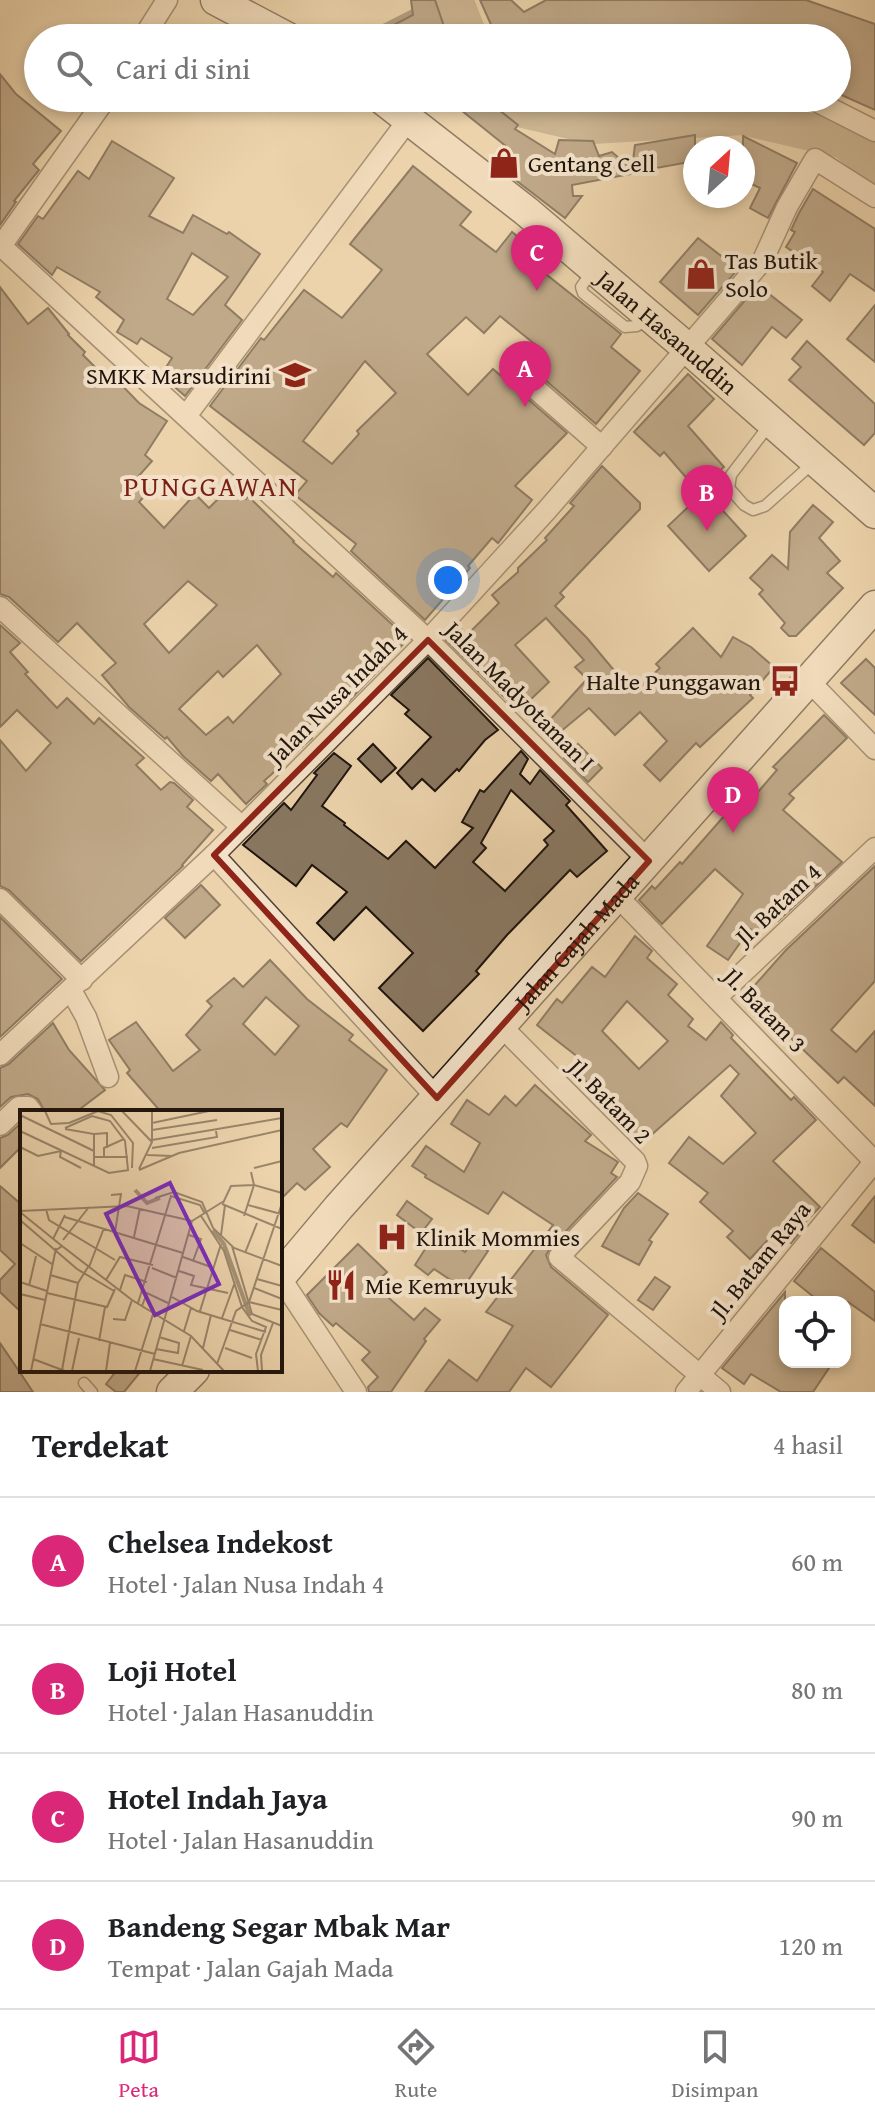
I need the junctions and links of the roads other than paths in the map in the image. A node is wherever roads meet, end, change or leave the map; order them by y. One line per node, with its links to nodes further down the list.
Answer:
1 (167, 0): 3 (street)
2 (216, 0): 4 (main road)
3 (152, 24)
4 (261, 24)
5 (96, 112): 11 (street)
6 (400, 112): 8 (main road, Jalan Hasanuddin)
7 (838, 112): 9 (street)
8 (409, 119): 12 (main road, Jalan Hasanuddin); 14 (street)
9 (875, 131)
10 (875, 197): 12 (street, Jalan Nusa Indah 4)
11 (1, 245): 14 (street, Jalan Madyotaman I)
12 (686, 347): 15 (main road, Jalan Hasanuddin); 16 (street, Jalan Nusa Indah 4)
13 (513, 369): 16 (street)
14 (186, 416): 21 (street, Jalan Madyotaman I)
15 (772, 422): 17 (main road, Jalan Hasanuddin); 17 (lane)
16 (602, 447): 21 (street, Jalan Nusa Indah 4)
17 (815, 461): 18 (main road, Jalan Hasanuddin)
18 (875, 513)
19 (875, 606): 22 (main road, Jalan Gajah Mada)
20 (0, 607): 24 (street)
21 (428, 640): 24 (street, Jalan Nusa Indah 4); 27 (street, Jalan Madyotaman I)
22 (810, 682): 23 (street); 27 (main road, Jalan Gajah Mada)
23 (875, 749)
24 (242, 827): 26 (street, Jalan Nusa Indah 4)
25 (875, 848): 31 (street, Jl. Batam 4)
26 (214, 855): 30 (street, Jalan Nusa Indah 4); 35 (street)
27 (649, 861): 28 (main road, Jalan Gajah Mada)
28 (617, 896): 31 (street, Jl. Batam 3); 32 (main road, Jalan Gajah Mada)
29 (0, 899): 30 (street)
30 (76, 985): 33 (street, Jalan Nusa Indah 4); 34 (street)
31 (717, 997): 38 (street, Jl. Batam 3)
32 (501, 1026): 35 (main road, Jalan Gajah Mada); 43 (street, Jl. Batam 2)
33 (0, 1055)
34 (108, 1077)
35 (437, 1098): 39 (main road, Jalan Gajah Mada)
36 (30, 1110): 37 (street)
37 (0, 1125)
38 (875, 1161): 43 (street, Jl. Batam Raya)
39 (282, 1275)
40 (282, 1280): 46 (street)
41 (192, 1372): 45 (main road)
42 (84, 1383): 44 (lane)
43 (692, 1384): 47 (street)
44 (92, 1392)
45 (172, 1392)
46 (356, 1392)
47 (720, 1392)

